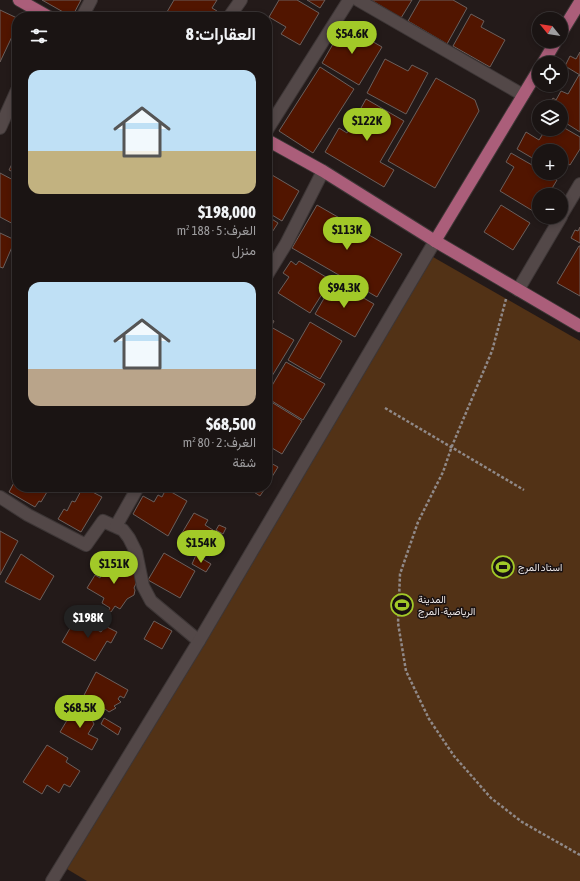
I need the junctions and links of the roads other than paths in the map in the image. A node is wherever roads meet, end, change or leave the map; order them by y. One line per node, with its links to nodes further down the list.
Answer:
1 (19, 0): 7 (main road)
2 (91, 0): 8 (street)
3 (241, 0): 9 (street)
4 (349, 0): 14 (street)
5 (358, 0): 12 (street)
6 (580, 2): 10 (main road)
7 (40, 12)
8 (85, 12)
9 (233, 12)
10 (568, 22)
11 (532, 80): 12 (main road)
12 (523, 95): 21 (main road)
13 (12, 101): 15 (street)
14 (272, 122)
15 (0, 128)
16 (272, 143): 17 (main road)
17 (323, 171): 21 (main road); 22 (street)
18 (580, 184): 19 (street)
19 (568, 205)
20 (556, 224): 23 (street)
21 (435, 241): 23 (main road); 28 (street)
22 (272, 267)
23 (514, 288): 24 (main road)
24 (580, 326)
25 (135, 492): 27 (street)
26 (0, 497): 27 (street)
27 (116, 526): 28 (street)
28 (199, 640): 29 (street)
29 (52, 881)

